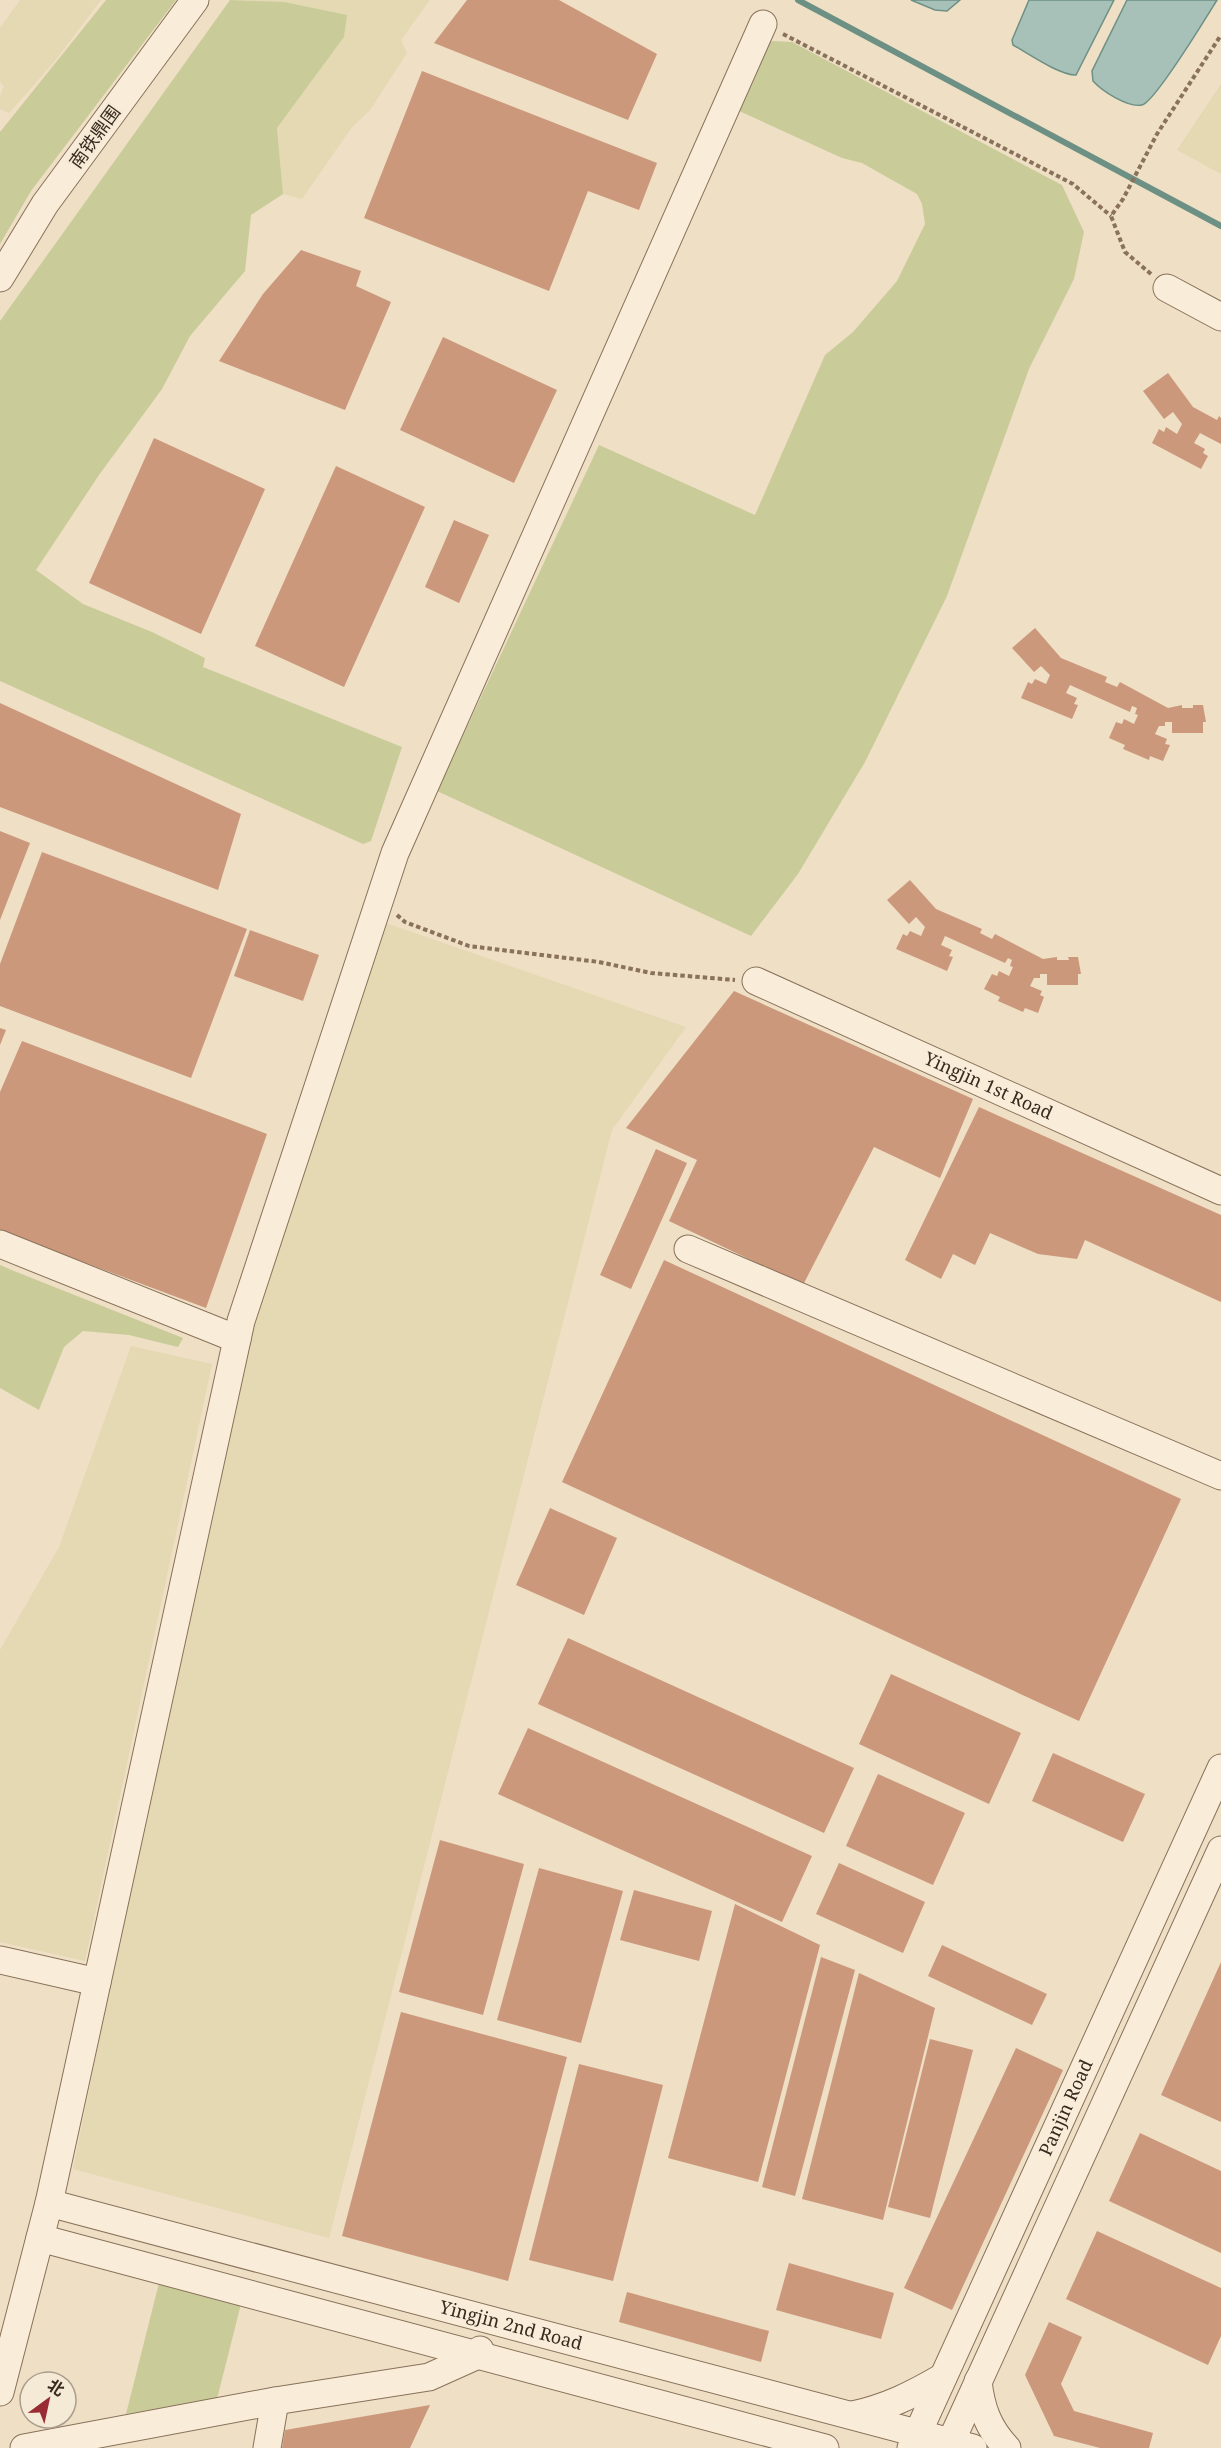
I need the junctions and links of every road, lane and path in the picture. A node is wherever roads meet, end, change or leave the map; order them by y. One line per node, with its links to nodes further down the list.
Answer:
1 (195, 0): 5 (street, 南铁鼎围)
2 (763, 24): 4 (path); 8 (street)
3 (1221, 35): 4 (path)
4 (1111, 216): 6 (path)
5 (0, 278)
6 (1167, 288): 7 (street)
7 (1221, 317)
8 (379, 902): 9 (path); 13 (street)
9 (756, 981): 10 (street, Yingjin 1st Road)
10 (1221, 1191)
11 (0, 1244): 13 (street)
12 (688, 1249): 14 (street)
13 (237, 1339): 18 (street)
14 (1221, 1476)
15 (1221, 1768): 23 (street, Panjin Road)
16 (1221, 1850): 24 (street, Panjin Road)
17 (0, 1960): 18 (street)
18 (97, 1982): 19 (street)
19 (49, 2203): 20 (street); 21 (street, Yingjin 2nd Road)
20 (40, 2238): 22 (street, Yingjin 2nd Road); 25 (street)
21 (487, 2320): 22 (street); 27 (street, Yingjin 2nd Road)
22 (478, 2355): 26 (street); 33 (street, Yingjin 2nd Road)
23 (943, 2377): 27 (street); 29 (street, Panjin Road)
24 (978, 2381): 30 (street, Panjin Road); 34 (street)
25 (0, 2392)
26 (275, 2401): 28 (street); 32 (street)
27 (849, 2416): 29 (street, Yingjin 2nd Road)
28 (100, 2441): 31 (street)
29 (914, 2441): 30 (street, Yingjin 2nd Road)
30 (957, 2446)
31 (24, 2448)
32 (267, 2448)
33 (825, 2448)
34 (1007, 2448)

